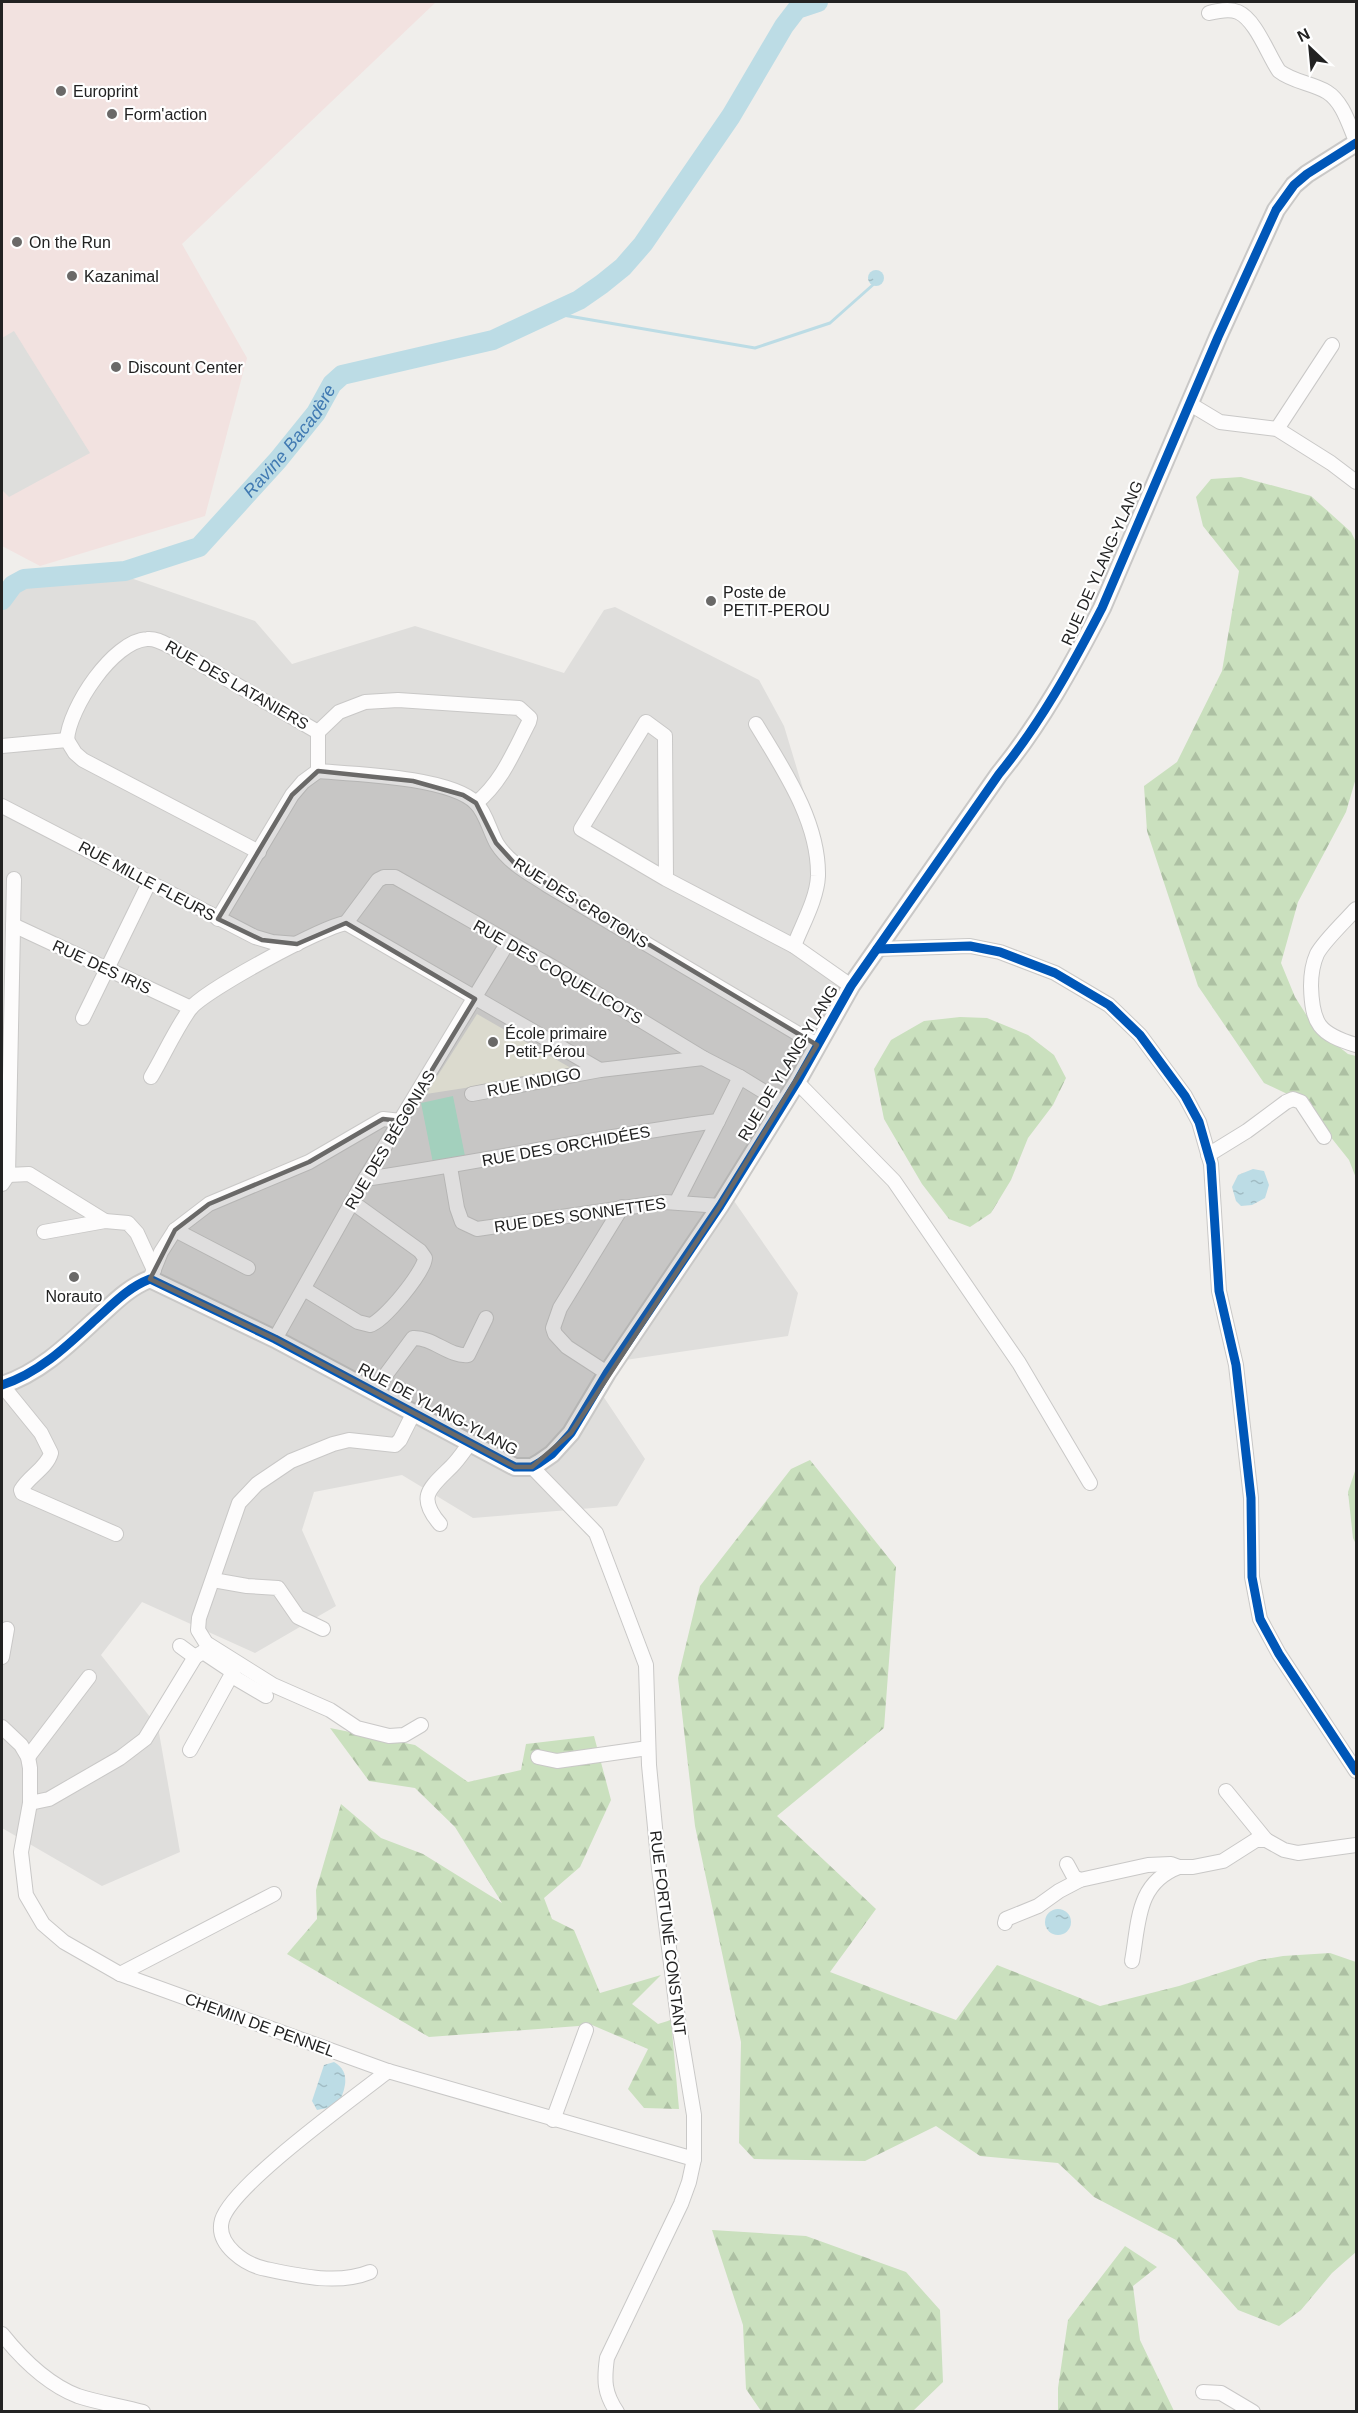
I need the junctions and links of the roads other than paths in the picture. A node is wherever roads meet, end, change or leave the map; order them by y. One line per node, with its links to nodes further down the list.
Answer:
1 (1209, 12): 2 (street)
2 (1356, 142): 4 (street, RUE DE YLANG-YLANG)
3 (1332, 345): 5 (street)
4 (1190, 404): 5 (street); 25 (street, RUE DE YLANG-YLANG)
5 (1277, 429): 6 (street)
6 (1356, 482)
7 (756, 724): 24 (street)
8 (318, 732): 9 (street, RUE DES LATANIERS); 11 (street); 12 (street)
9 (68, 740): 10 (street); 14 (street)
10 (2, 746)
11 (318, 771): 12 (street); 14 (street)
12 (476, 803): 31 (street, RUE DES CROTONS)
13 (2, 806): 17 (street, RUE MILLE FLEURS)
14 (259, 852): 19 (street)
15 (14, 879): 21 (street)
16 (666, 879): 16 (street); 24 (street)
17 (149, 883): 19 (street, RUE MILLE FLEURS); 26 (street)
18 (1356, 909): 32 (street)
19 (218, 919): 23 (street, RUE MILLE FLEURS)
20 (346, 923): 22 (street, RUE DES COQUELICOTS); 23 (street); 28 (street)
21 (13, 925): 26 (street, RUE DES IRIS); 46 (street)
22 (508, 942): 28 (street, RUE DES BÉGONIAS); 33 (street, RUE DES COQUELICOTS)
23 (297, 944): 29 (street)
24 (794, 946): 27 (street)
25 (877, 949): 27 (street, RUE DE YLANG-YLANG); 43 (street)
26 (106, 969): 29 (street, RUE DES IRIS); 30 (street)
27 (851, 986): 31 (street, RUE DE YLANG-YLANG)
28 (475, 999): 34 (street); 40 (street, RUE DES BÉGONIAS)
29 (191, 1008): 35 (street)
30 (83, 1018)
31 (817, 1045): 37 (street, RUE DE YLANG-YLANG)
32 (1356, 1045)
33 (703, 1058): 34 (street, RUE INDIGO); 36 (street, RUE DES COQUELICOTS)
34 (600, 1070): 38 (street, RUE INDIGO)
35 (151, 1077)
36 (740, 1077): 39 (street, RUE DES COQUELICOTS); 41 (street)
37 (797, 1082): 39 (street, RUE DE YLANG-YLANG); 65 (street)
38 (472, 1094)
39 (784, 1104): 49 (street, RUE DE YLANG-YLANG)
40 (401, 1121): 45 (street, RUE DES BÉGONIAS); 52 (street)
41 (718, 1121): 44 (street, RUE DES ORCHIDÉES); 48 (street)
42 (1324, 1137): 43 (street)
43 (1208, 1155): 83 (street)
44 (450, 1167): 45 (street, RUE DES ORCHIDÉES); 50 (street, RUE DES SONNETTES)
45 (365, 1179): 47 (street, RUE DES BÉGONIAS)
46 (5, 1180): 51 (street)
47 (352, 1202): 56 (street, RUE DES BÉGONIAS); 56 (street)
48 (677, 1202): 49 (street, RUE DES SONNETTES); 50 (street, RUE DES SONNETTES)
49 (720, 1206): 59 (street, RUE DE YLANG-YLANG)
50 (622, 1207): 59 (street)
51 (105, 1221): 53 (street); 55 (street)
52 (175, 1230): 54 (street); 55 (street)
53 (44, 1232)
54 (248, 1268)
55 (152, 1275): 58 (street, RUE DE YLANG-YLANG); 60 (street)
56 (304, 1289): 58 (street, RUE DES BÉGONIAS)
57 (486, 1318): 61 (street)
58 (276, 1339): 61 (street, RUE DE YLANG-YLANG)
59 (607, 1373): 64 (street, RUE DE YLANG-YLANG)
60 (2, 1385): 67 (street)
61 (373, 1392): 62 (street, RUE DE YLANG-YLANG)
62 (414, 1412): 63 (street, RUE DE YLANG-YLANG); 68 (street)
63 (470, 1443): 64 (street, RUE DE YLANG-YLANG); 66 (street)
64 (532, 1467): 79 (street, RUE FORTUNÉ CONSTANT)
65 (1090, 1483)
66 (440, 1524)
67 (116, 1534)
68 (213, 1580): 70 (street); 77 (street)
69 (7, 1629): 72 (street)
70 (323, 1629)
71 (180, 1646): 73 (street)
72 (2, 1657)
73 (195, 1657): 74 (street); 85 (street)
74 (232, 1676): 76 (street); 80 (street)
75 (89, 1677): 81 (street)
76 (266, 1696)
77 (421, 1725)
78 (2, 1727): 81 (street)
79 (648, 1748): 82 (street); 98 (street, RUE FORTUNÉ CONSTANT)
80 (190, 1750)
81 (28, 1757): 85 (street, CHEMIN DE PENNEL)
82 (538, 1757)
83 (1356, 1772)
84 (1226, 1791): 86 (street)
85 (30, 1803): 94 (street, CHEMIN DE PENNEL)
86 (1266, 1840): 87 (street); 89 (street)
87 (1356, 1845)
88 (1067, 1864): 90 (street)
89 (1179, 1867): 90 (street); 93 (street)
90 (1080, 1880): 92 (street)
91 (274, 1894): 94 (street)
92 (1005, 1923)
93 (1132, 1961)
94 (120, 1974): 96 (street, CHEMIN DE PENNEL)
95 (586, 2030): 97 (street)
96 (388, 2072): 97 (street, CHEMIN DE PENNEL); 99 (street)
97 (553, 2120): 98 (street, CHEMIN DE PENNEL)
98 (694, 2158): 102 (street, RUE FORTUNÉ CONSTANT)
99 (370, 2272)
100 (2, 2334): 103 (street)
101 (1203, 2392): 106 (street)
102 (608, 2399): 104 (street); 105 (street)
103 (143, 2412)
104 (600, 2412)
105 (617, 2412)
106 (1253, 2412)

